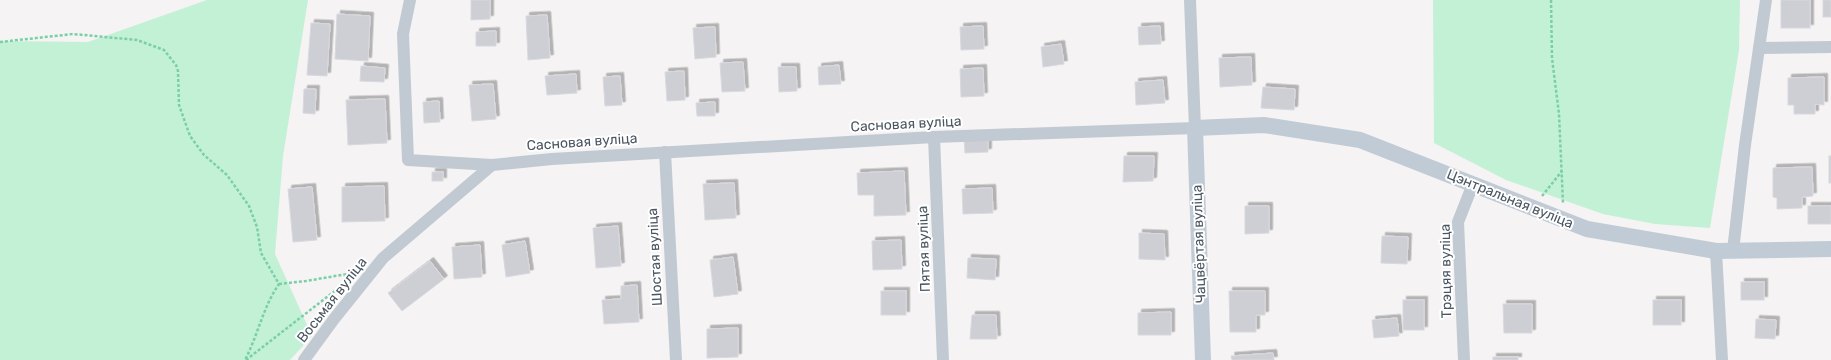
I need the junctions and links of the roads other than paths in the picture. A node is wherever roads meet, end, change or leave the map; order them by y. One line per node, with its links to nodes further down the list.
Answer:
1 (410, 0): 9 (street, Сасновая вуліца)
2 (1190, 0): 6 (street)
3 (1766, 0): 5 (street)
4 (1831, 47): 5 (street)
5 (1759, 48): 12 (street)
6 (1194, 128): 7 (street, Сасновая вуліца); 10 (street, Цэнтральная вуліца); 17 (street, Чацвёртая вуліца)
7 (934, 137): 8 (street, Сасновая вуліца); 16 (street, Пятая вуліца)
8 (665, 152): 9 (street, Сасновая вуліца); 15 (street, Шостая вуліца)
9 (492, 165): 14 (street, Восьмая вуліца)
10 (1473, 184): 13 (street, Цэнтральная вуліца); 18 (street, Трэцяя вуліца)
11 (1831, 249): 12 (street, Цэнтральная вуліца)
12 (1733, 251): 13 (street, Цэнтральная вуліца)
13 (1716, 252): 19 (street)
14 (304, 360)
15 (676, 360)
16 (943, 360)
17 (1203, 360)
18 (1464, 360)
19 (1722, 360)

